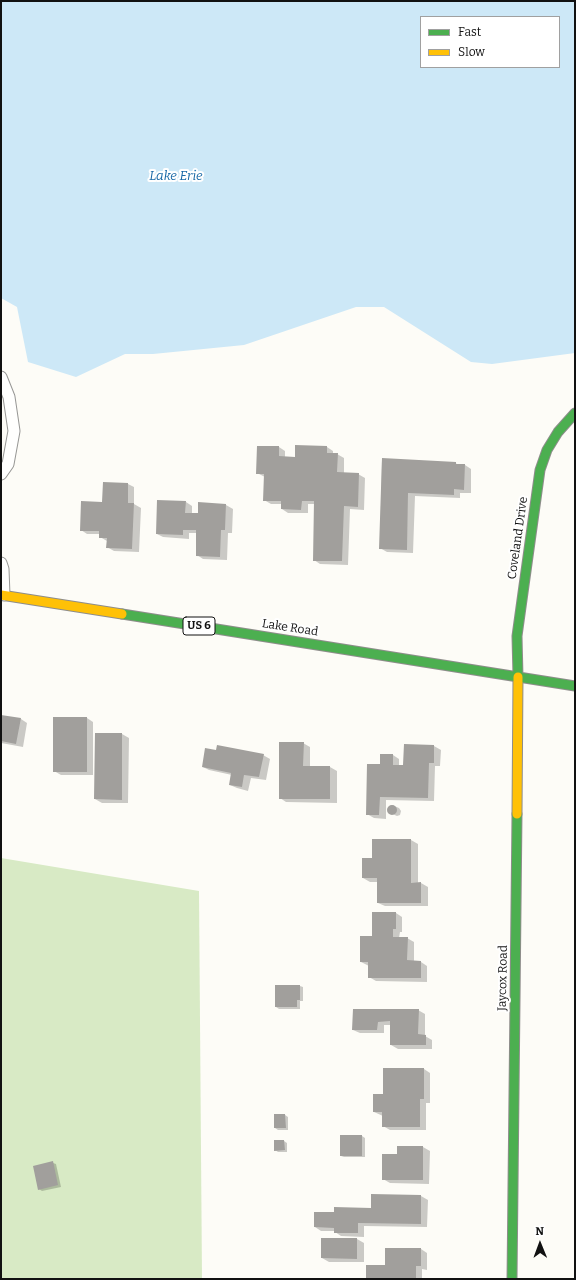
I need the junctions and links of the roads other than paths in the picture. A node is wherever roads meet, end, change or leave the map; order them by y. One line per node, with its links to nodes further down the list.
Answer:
1 (1, 377): 3 (lane)
2 (575, 413): 6 (street, Coveland Drive)
3 (1, 474)
4 (1, 563): 5 (lane)
5 (3, 595): 6 (street, Lake Road / US 6)
6 (518, 676): 7 (street, Lake Road / US 6); 8 (street, Jaycox Road)
7 (575, 686)
8 (512, 1279)

